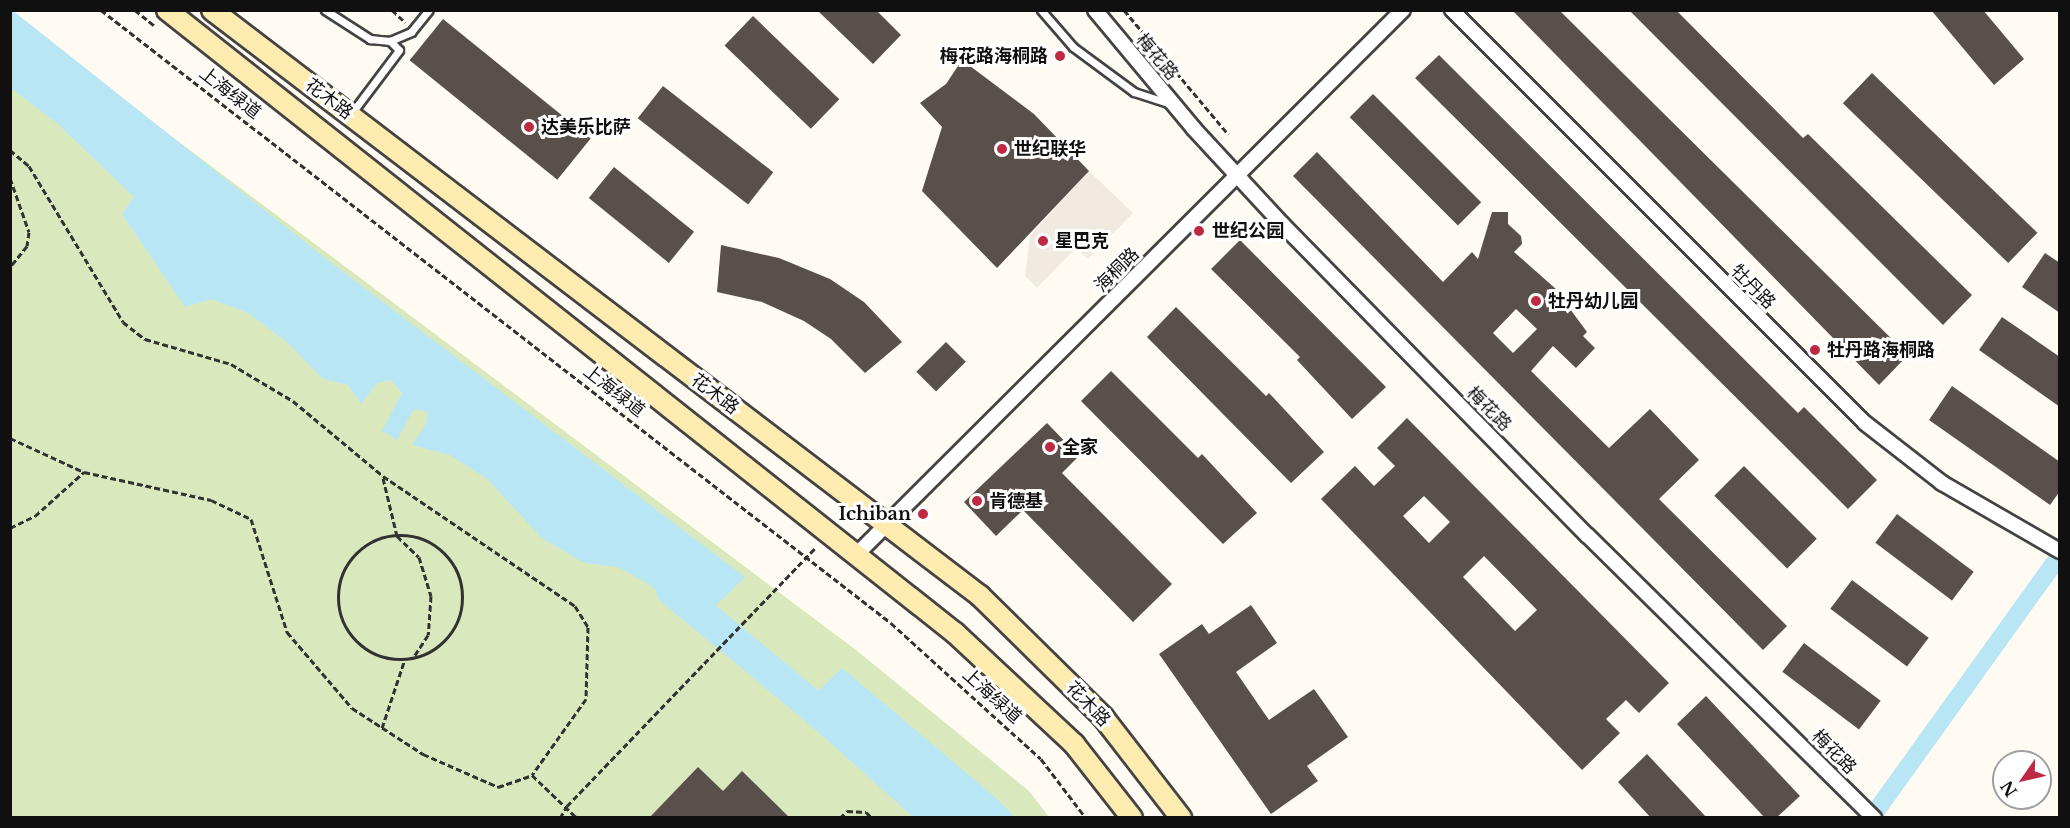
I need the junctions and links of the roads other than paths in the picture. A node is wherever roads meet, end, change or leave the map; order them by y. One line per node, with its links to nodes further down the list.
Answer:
1 (167, 10): 15 (main road, 花木路)
2 (212, 10): 11 (main road, 花木路)
3 (325, 10): 9 (lane)
4 (429, 10): 9 (lane)
5 (1041, 10): 10 (lane)
6 (1095, 10): 10 (street, 梅花路)
7 (1403, 10): 12 (street, 海桐路)
8 (1452, 10): 14 (street, 牡丹路)
9 (390, 41): 11 (lane)
10 (1175, 106): 12 (street, 梅花路)
11 (350, 116): 13 (main road, 花木路)
12 (1237, 177): 13 (street, 海桐路); 18 (street, 梅花路)
13 (887, 524): 15 (street, 海桐路); 17 (main road, 花木路)
14 (2060, 551)
15 (856, 555): 16 (main road, 花木路)
16 (1132, 818)
17 (1180, 818)
18 (1874, 818)

